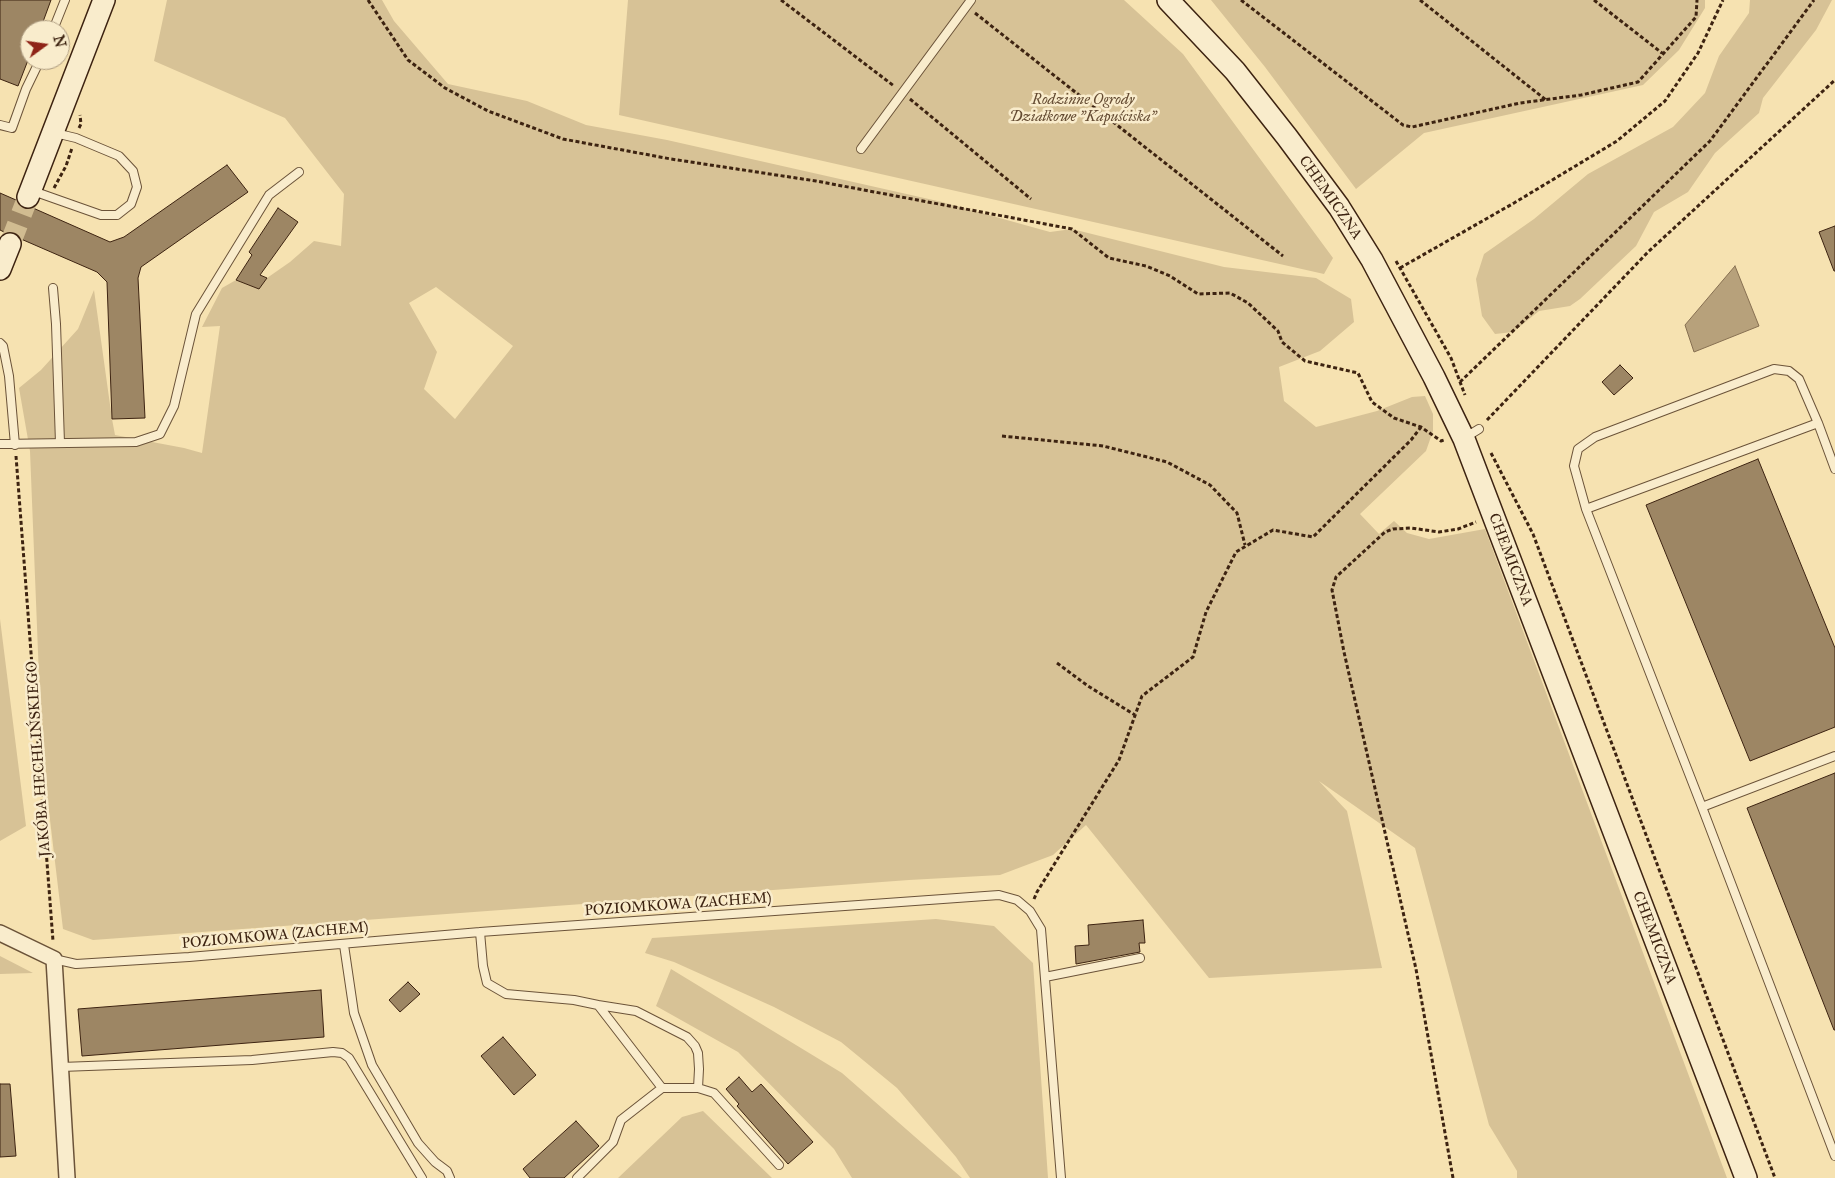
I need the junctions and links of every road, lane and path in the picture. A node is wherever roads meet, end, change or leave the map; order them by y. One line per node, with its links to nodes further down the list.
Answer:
1 (65, 0): 12 (lane)
2 (104, 0): 18 (street)
3 (368, 0): 30 (path)
4 (1168, 0): 25 (street, CHEMICZNA)
5 (1241, 0): 16 (path)
6 (1420, 0): 16 (path)
7 (1594, 0): 13 (path)
8 (1697, 0): 13 (path)
9 (1723, 0): 25 (path)
10 (1814, 0): 28 (path)
11 (969, 3): 19 (lane); 23 (path)
12 (57, 20)
13 (1662, 53): 16 (path)
14 (35, 70): 17 (lane)
15 (1835, 80): 31 (path)
16 (1546, 100)
17 (0, 124)
18 (52, 133): 21 (street); 21 (lane)
19 (861, 150)
20 (299, 172): 34 (lane)
21 (29, 193)
22 (10, 244): 24 (street)
23 (1283, 256)
24 (0, 269)
25 (1381, 276): 31 (street, CHEMICZNA)
26 (53, 288): 34 (lane)
27 (0, 343): 35 (lane)
28 (1460, 382)
29 (1818, 423): 36 (lane); 37 (lane); 37 (lane)
30 (1420, 427): 31 (path); 39 (path)
31 (1471, 434): 38 (street, CHEMICZNA); 64 (path)
32 (1002, 436): 39 (path)
33 (0, 444): 35 (lane)
34 (60, 444): 35 (lane)
35 (15, 445): 49 (path, JAKÓBA HECHLIŃSKIEGO)
36 (1835, 469)
37 (1586, 510): 43 (lane)
38 (1493, 516): 62 (path); 63 (street, CHEMICZNA)
39 (1245, 545): 41 (path)
40 (1057, 663): 41 (path)
41 (1135, 715): 44 (path)
42 (1835, 756): 43 (lane)
43 (1702, 807): 55 (lane)
44 (1030, 911): 46 (lane, POZIOMKOWA (ZACHEM)); 50 (lane, POZIOMKOWA (ZACHEM))
45 (0, 932): 49 (street)
46 (480, 932): 47 (lane, POZIOMKOWA (ZACHEM)); 51 (lane)
47 (344, 944): 49 (lane, POZIOMKOWA (ZACHEM)); 59 (lane)
48 (1140, 958): 50 (lane)
49 (54, 959): 52 (street)
50 (1045, 977): 61 (lane, POZIOMKOWA (ZACHEM))
51 (598, 1004): 53 (lane); 54 (lane)
52 (61, 1067): 57 (street); 58 (lane)
53 (662, 1088): 54 (lane); 60 (lane)
54 (698, 1088): 56 (lane)
55 (1835, 1156)
56 (779, 1165)
57 (66, 1178)
58 (422, 1178)
59 (450, 1178)
60 (577, 1178)
61 (1061, 1178)
62 (1453, 1178)
63 (1746, 1178)
64 (1775, 1178)

